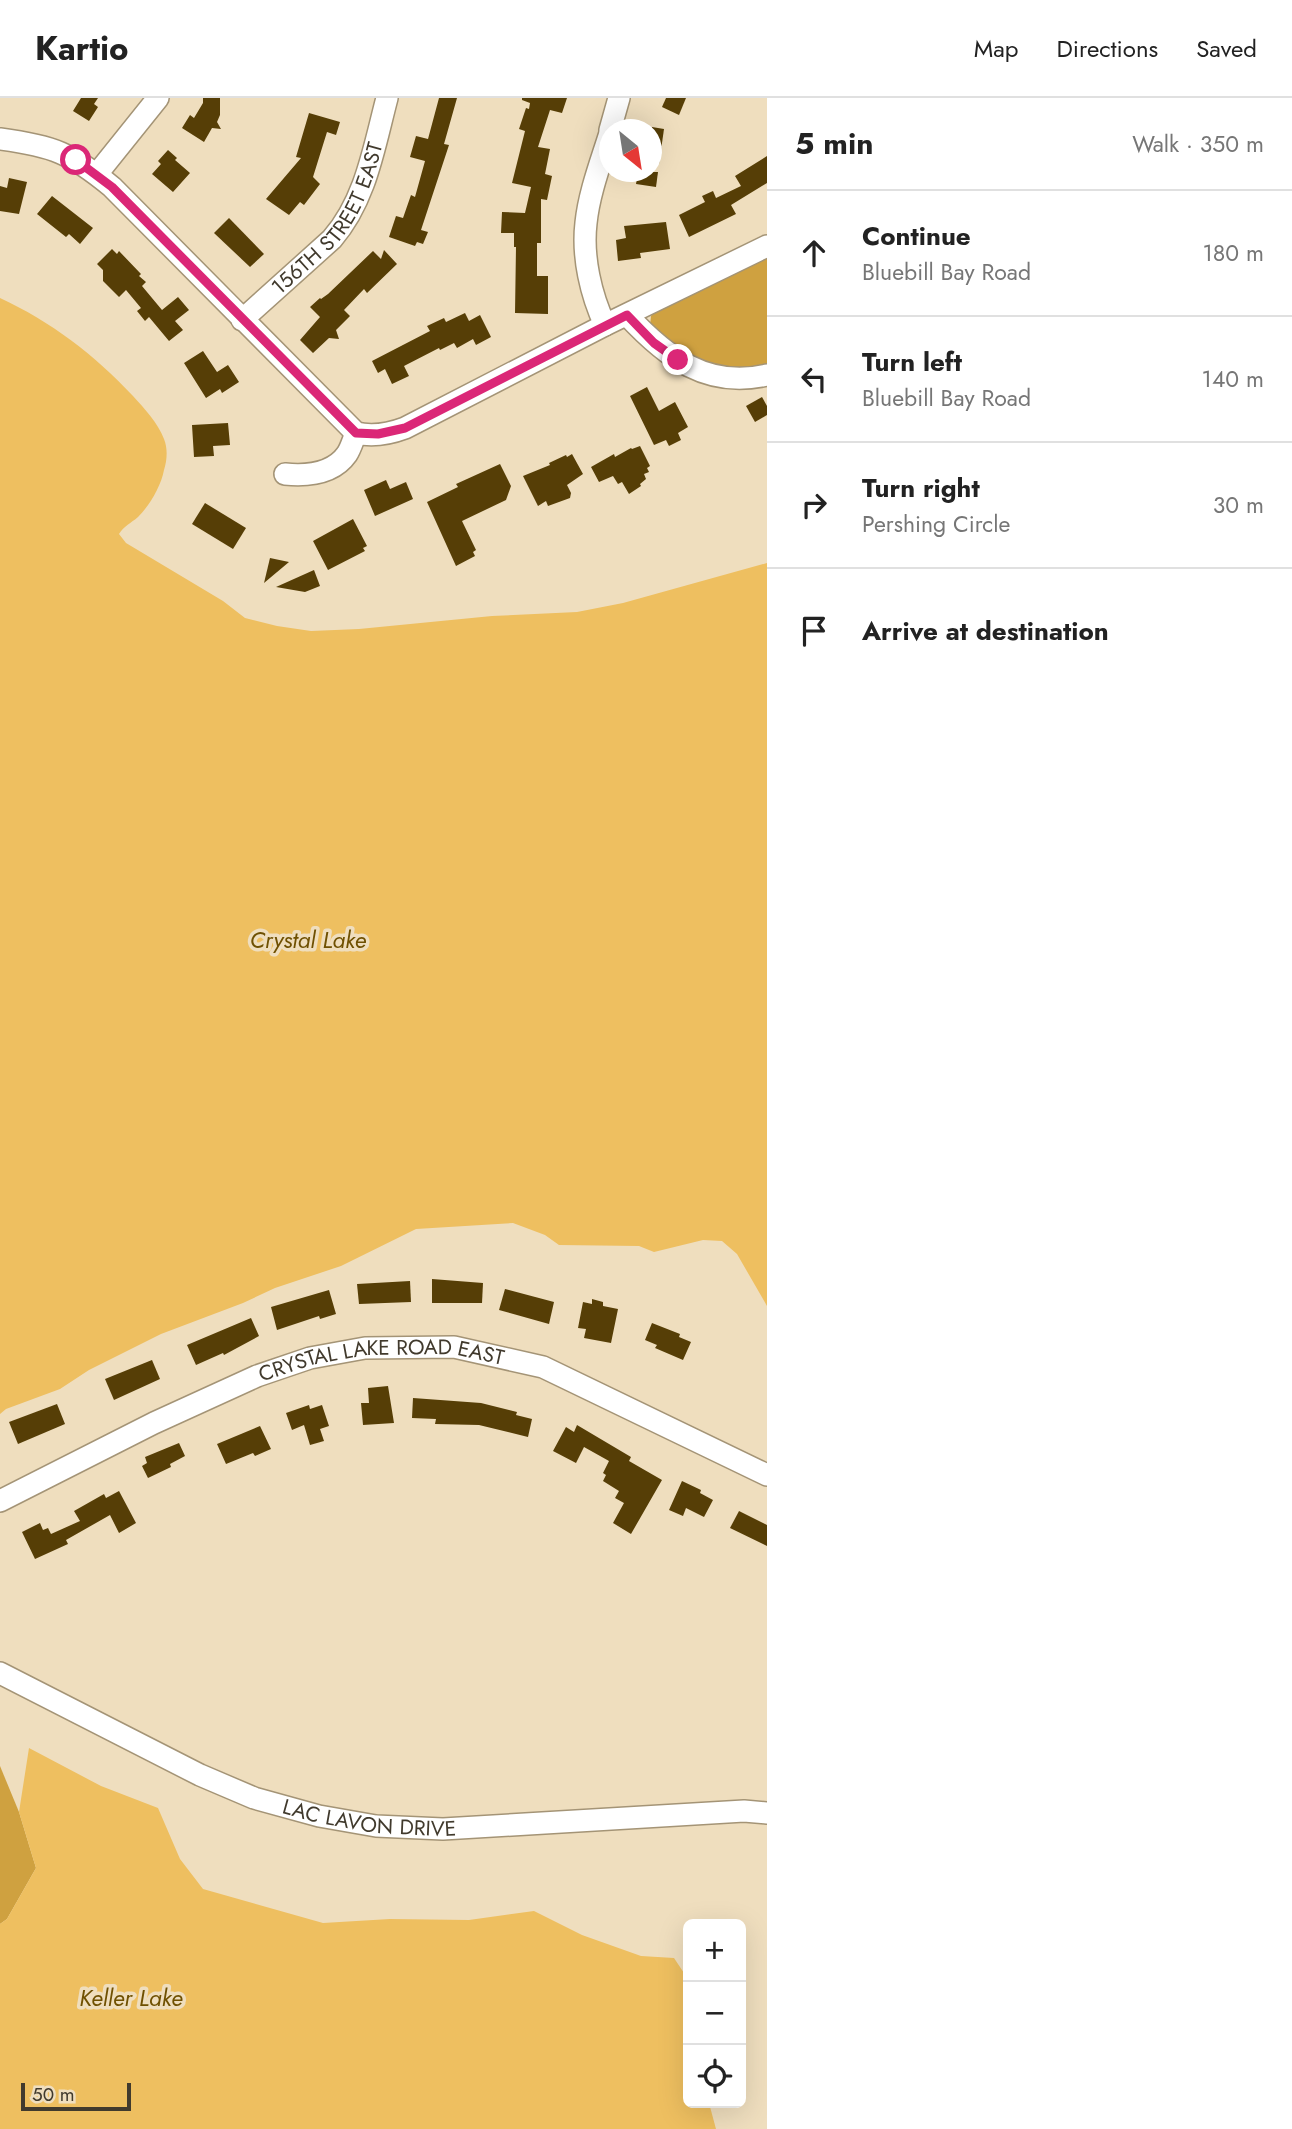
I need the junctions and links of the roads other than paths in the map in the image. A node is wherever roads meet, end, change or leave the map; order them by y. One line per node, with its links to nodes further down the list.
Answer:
1 (158, 98): 6 (street)
2 (387, 98): 10 (street, 156TH STREET EAST)
3 (619, 98): 4 (street)
4 (613, 119)
5 (0, 139): 6 (street)
6 (97, 174): 10 (street)
7 (599, 174): 11 (street)
8 (767, 246): 9 (street)
9 (627, 315): 11 (street); 12 (street)
10 (242, 320): 13 (street)
11 (606, 325): 13 (street)
12 (767, 375)
13 (356, 433): 14 (street)
14 (285, 474)
15 (767, 1475): 16 (street, CRYSTAL LAKE ROAD EAST)
16 (0, 1501)
17 (0, 1673): 18 (street, LAC LAVON DRIVE)
18 (767, 1813)

